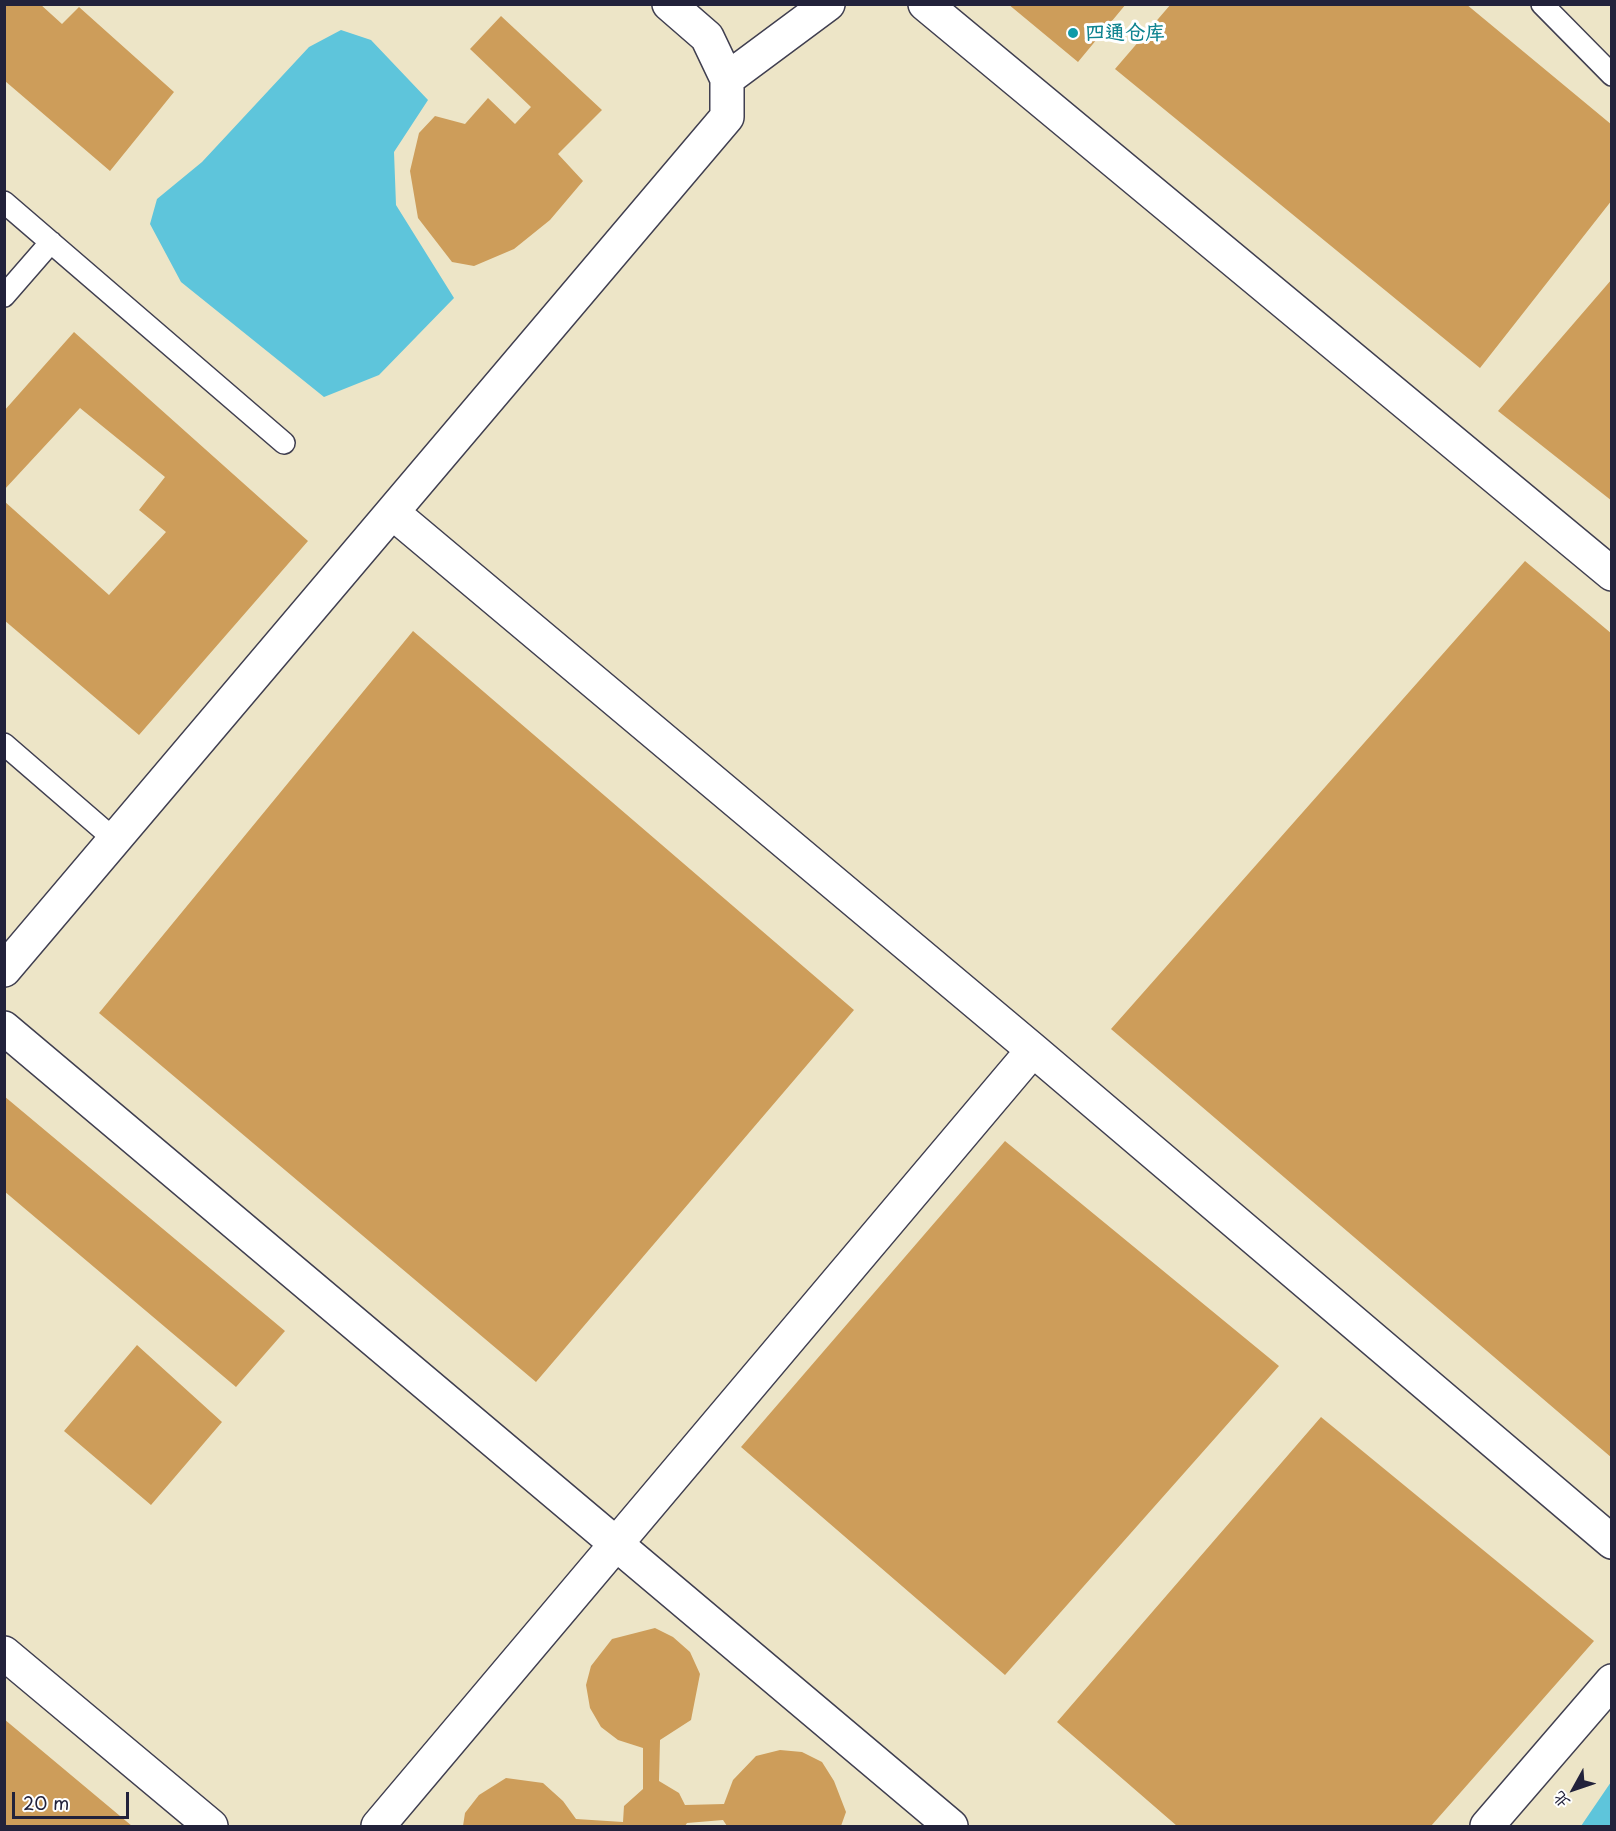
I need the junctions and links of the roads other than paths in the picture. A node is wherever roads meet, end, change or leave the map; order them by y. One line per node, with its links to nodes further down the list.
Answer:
1 (669, 4): 6 (street)
2 (828, 4): 6 (street)
3 (925, 4): 12 (street)
4 (1542, 4): 5 (lane)
5 (1611, 75)
6 (727, 79): 11 (street)
7 (4, 202): 8 (lane)
8 (51, 242): 9 (lane); 10 (lane)
9 (4, 296)
10 (284, 443)
11 (393, 513): 14 (street); 17 (street)
12 (1611, 574)
13 (4, 744): 14 (lane)
14 (115, 840): 15 (street)
15 (4, 970)
16 (4, 1028): 19 (street)
17 (1033, 1050): 18 (street); 19 (street)
18 (1611, 1542)
19 (616, 1544): 22 (street); 24 (street)
20 (4, 1653): 23 (street)
21 (1611, 1681): 25 (street)
22 (943, 1824)
23 (211, 1827)
24 (378, 1827)
25 (1487, 1827)

